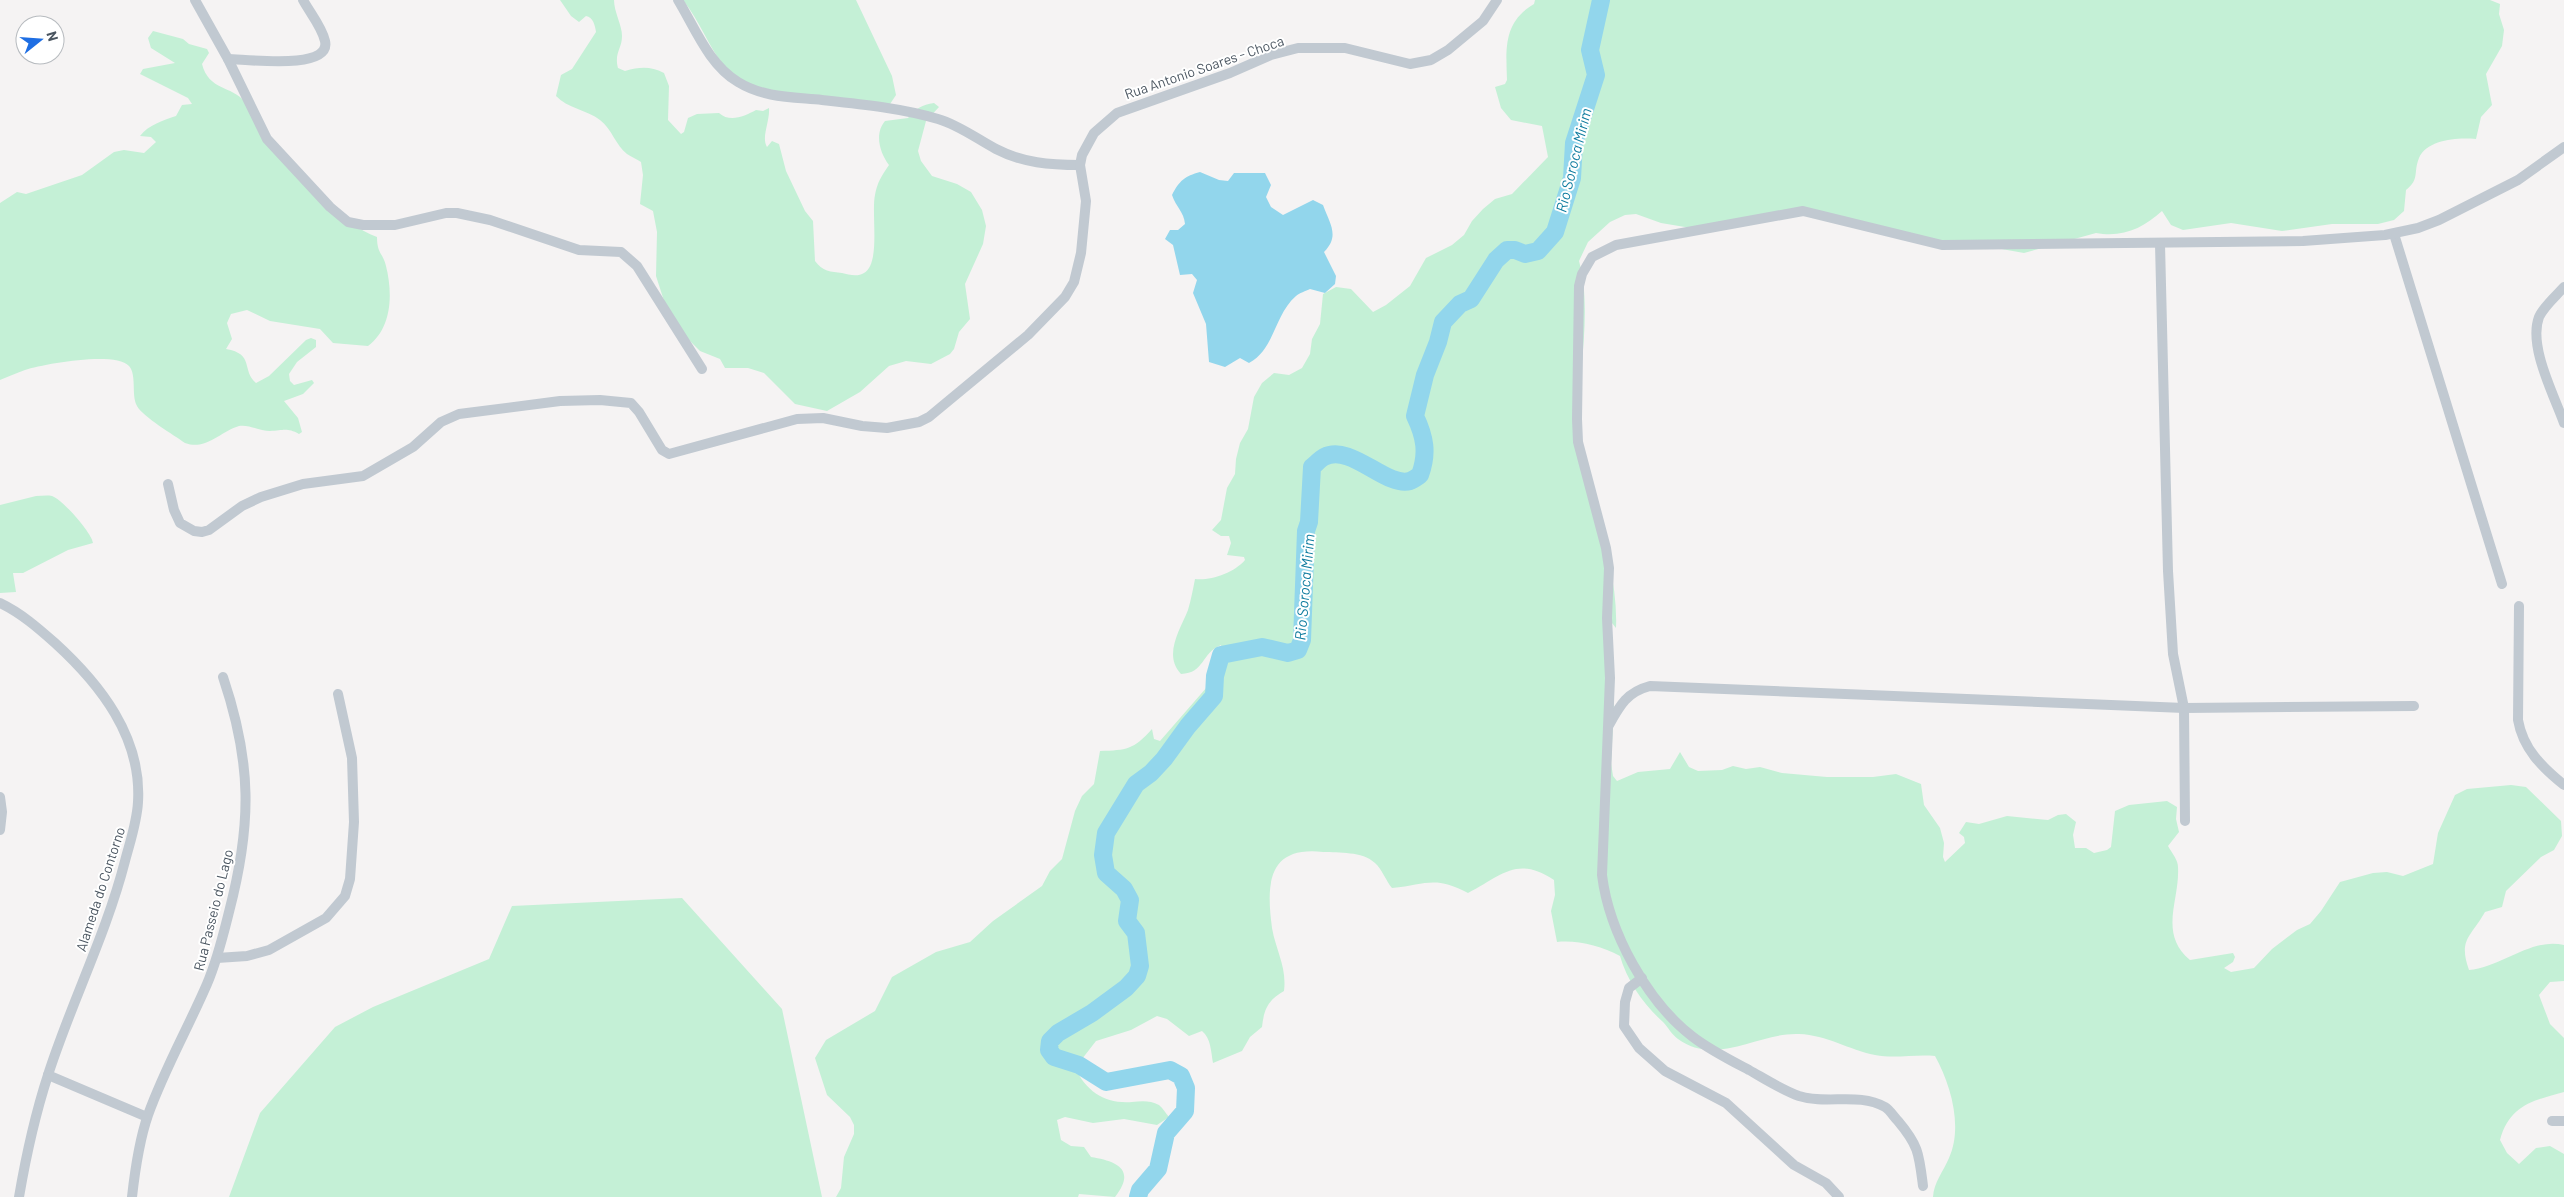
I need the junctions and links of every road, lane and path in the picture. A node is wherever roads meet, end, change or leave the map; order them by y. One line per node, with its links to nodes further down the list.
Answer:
1 (195, 0): 5 (street)
2 (303, 0): 5 (street)
3 (678, 0): 7 (street)
4 (1498, 0): 7 (street, Rua Antonio Soares - Choca)
5 (228, 59): 11 (street)
6 (2564, 147): 8 (street)
7 (1080, 165): 13 (street)
8 (2394, 234): 9 (street); 14 (street)
9 (2160, 244): 20 (street); 21 (street)
10 (2564, 287): 12 (street)
11 (702, 369)
12 (2564, 423)
13 (168, 484)
14 (2502, 584)
15 (0, 603): 28 (street, Alameda do Contorno)
16 (2519, 606): 22 (street)
17 (223, 677): 26 (street, Rua Passeio do Lago)
18 (338, 694): 26 (street)
19 (2414, 706): 20 (street)
20 (2184, 708): 21 (street); 24 (street)
21 (1607, 729): 27 (street)
22 (2564, 785)
23 (0, 797): 25 (street)
24 (2185, 821)
25 (0, 830)
26 (217, 958): 29 (street, Rua Passeio do Lago)
27 (1642, 978): 32 (street); 35 (street)
28 (48, 1075): 29 (street); 33 (street, Alameda do Contorno)
29 (147, 1117): 34 (street, Rua Passeio do Lago)
30 (2552, 1121): 31 (street)
31 (2564, 1121)
32 (1923, 1186)
33 (19, 1197)
34 (132, 1197)
35 (1839, 1197)

